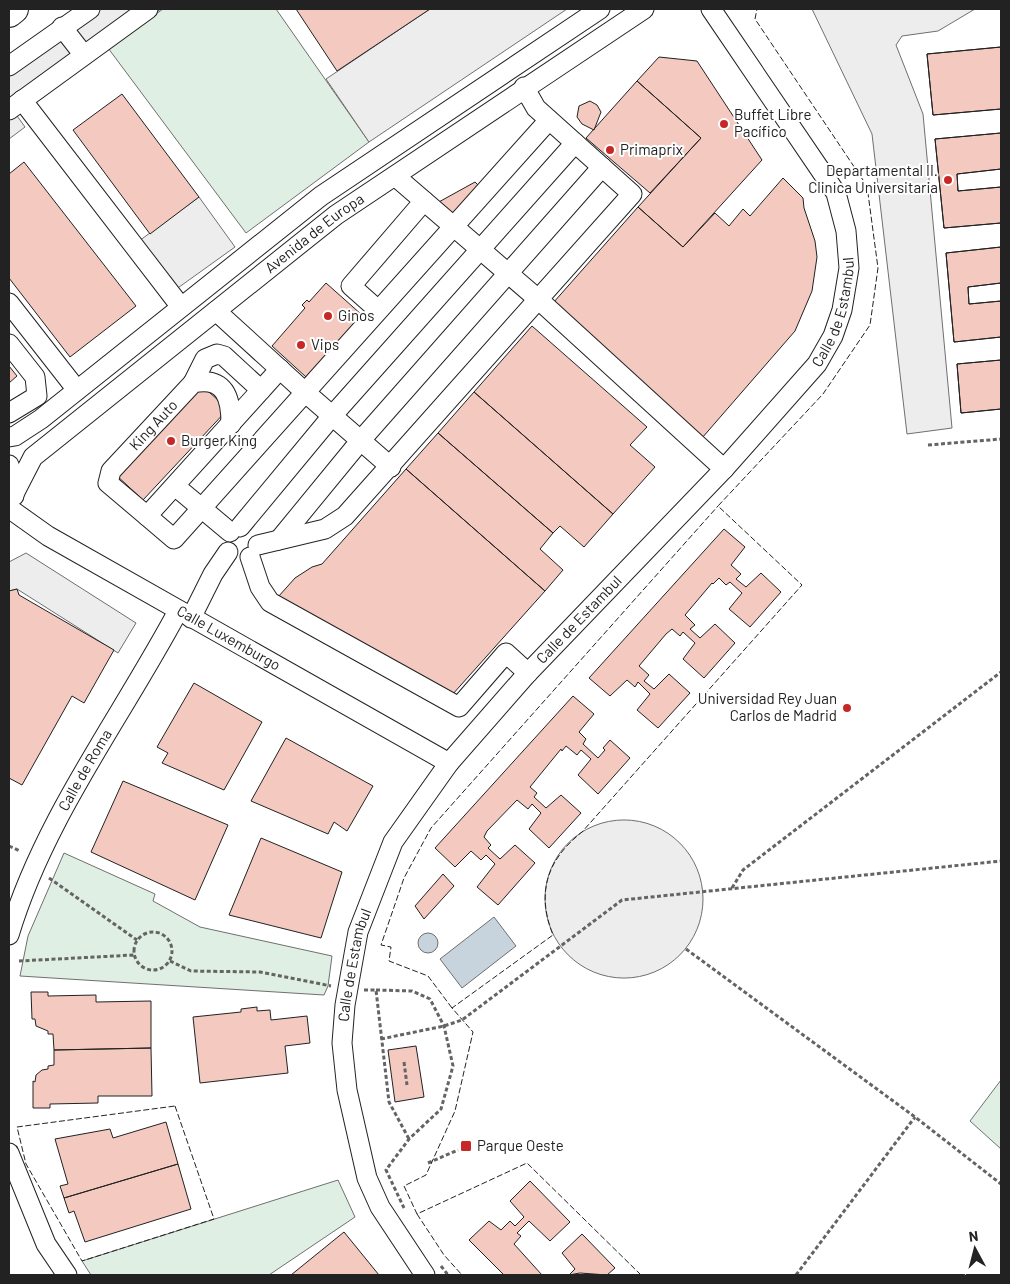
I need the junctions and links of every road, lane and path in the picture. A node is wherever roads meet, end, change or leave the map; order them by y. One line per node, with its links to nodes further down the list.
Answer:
1 (14, 9): 7 (highway)
2 (90, 9): 8 (street)
3 (148, 9): 9 (street)
4 (600, 9): 23 (street, Avenida de Europa)
5 (644, 9): 11 (street, Avenida de Europa)
6 (711, 9): 41 (street, Calle de Estambul)
7 (9, 13)
8 (62, 27): 9 (street); 10 (street)
9 (83, 54): 12 (street)
10 (9, 66)
11 (524, 87): 13 (street); 16 (street, Avenida de Europa)
12 (15, 105): 23 (street)
13 (549, 120): 14 (street); 18 (street)
14 (575, 143): 15 (street); 19 (street)
15 (602, 167): 20 (street); 21 (street)
16 (395, 176): 17 (street); 25 (street, Avenida de Europa)
17 (424, 201): 18 (street); 24 (street)
18 (452, 225): 19 (street); 24 (street)
19 (480, 250): 20 (street); 33 (street)
20 (508, 274): 21 (street); 37 (street)
21 (539, 300): 40 (street); 41 (street)
22 (9, 303): 29 (street)
23 (181, 307): 29 (street, Avenida de Europa)
24 (378, 310): 31 (street)
25 (216, 311): 27 (street); 43 (street, Avenida de Europa)
26 (9, 344): 32 (street)
27 (280, 369): 30 (street); 31 (street)
28 (193, 383): 30 (street); 34 (street); 45 (street, King Auto)
29 (77, 390): 35 (street, Avenida de Europa)
30 (261, 390): 34 (street)
31 (306, 394): 33 (street); 44 (street)
32 (9, 413)
33 (332, 416): 37 (street); 44 (street)
34 (231, 424): 42 (street)
35 (9, 437)
36 (1001, 439): 38 (path)
37 (361, 440): 40 (street); 46 (street)
38 (928, 445)
39 (9, 465): 43 (street)
40 (391, 467): 46 (street)
41 (724, 469): 50 (street, Calle de Estambul)
42 (176, 486): 44 (street); 45 (street)
43 (11, 504): 48 (street, Calle Luxemburgo)
44 (203, 509): 45 (street)
45 (148, 516)
46 (279, 540): 50 (street)
47 (228, 552): 48 (street, Calle de Roma)
48 (185, 615): 51 (street, Calle Luxemburgo); 57 (street, Calle de Roma)
49 (1001, 672): 56 (path)
50 (528, 673): 51 (street, Calle de Estambul)
51 (448, 763): 63 (street, Calle de Estambul)
52 (9, 847): 53 (path)
53 (20, 851)
54 (1001, 861): 56 (path)
55 (49, 878): 58 (path)
56 (732, 888): 65 (path)
57 (9, 935)
58 (137, 940): 60 (path); 62 (path)
59 (686, 949): 69 (path)
60 (134, 955): 61 (path); 62 (path)
61 (19, 961)
62 (170, 961): 63 (path)
63 (348, 989): 64 (path); 78 (street, Calle de Estambul)
64 (376, 990): 65 (path); 66 (path)
65 (444, 1026): 66 (path); 70 (path)
66 (381, 1039): 70 (path)
67 (404, 1062): 68 (path)
68 (407, 1085)
69 (915, 1118): 74 (path); 80 (path)
70 (409, 1139): 75 (path)
71 (458, 1150): 73 (path)
72 (9, 1153): 77 (street)
73 (428, 1163)
74 (1001, 1184)
75 (407, 1215)
76 (436, 1259): 79 (path)
77 (67, 1275)
78 (426, 1275)
79 (448, 1275)
80 (796, 1275)

